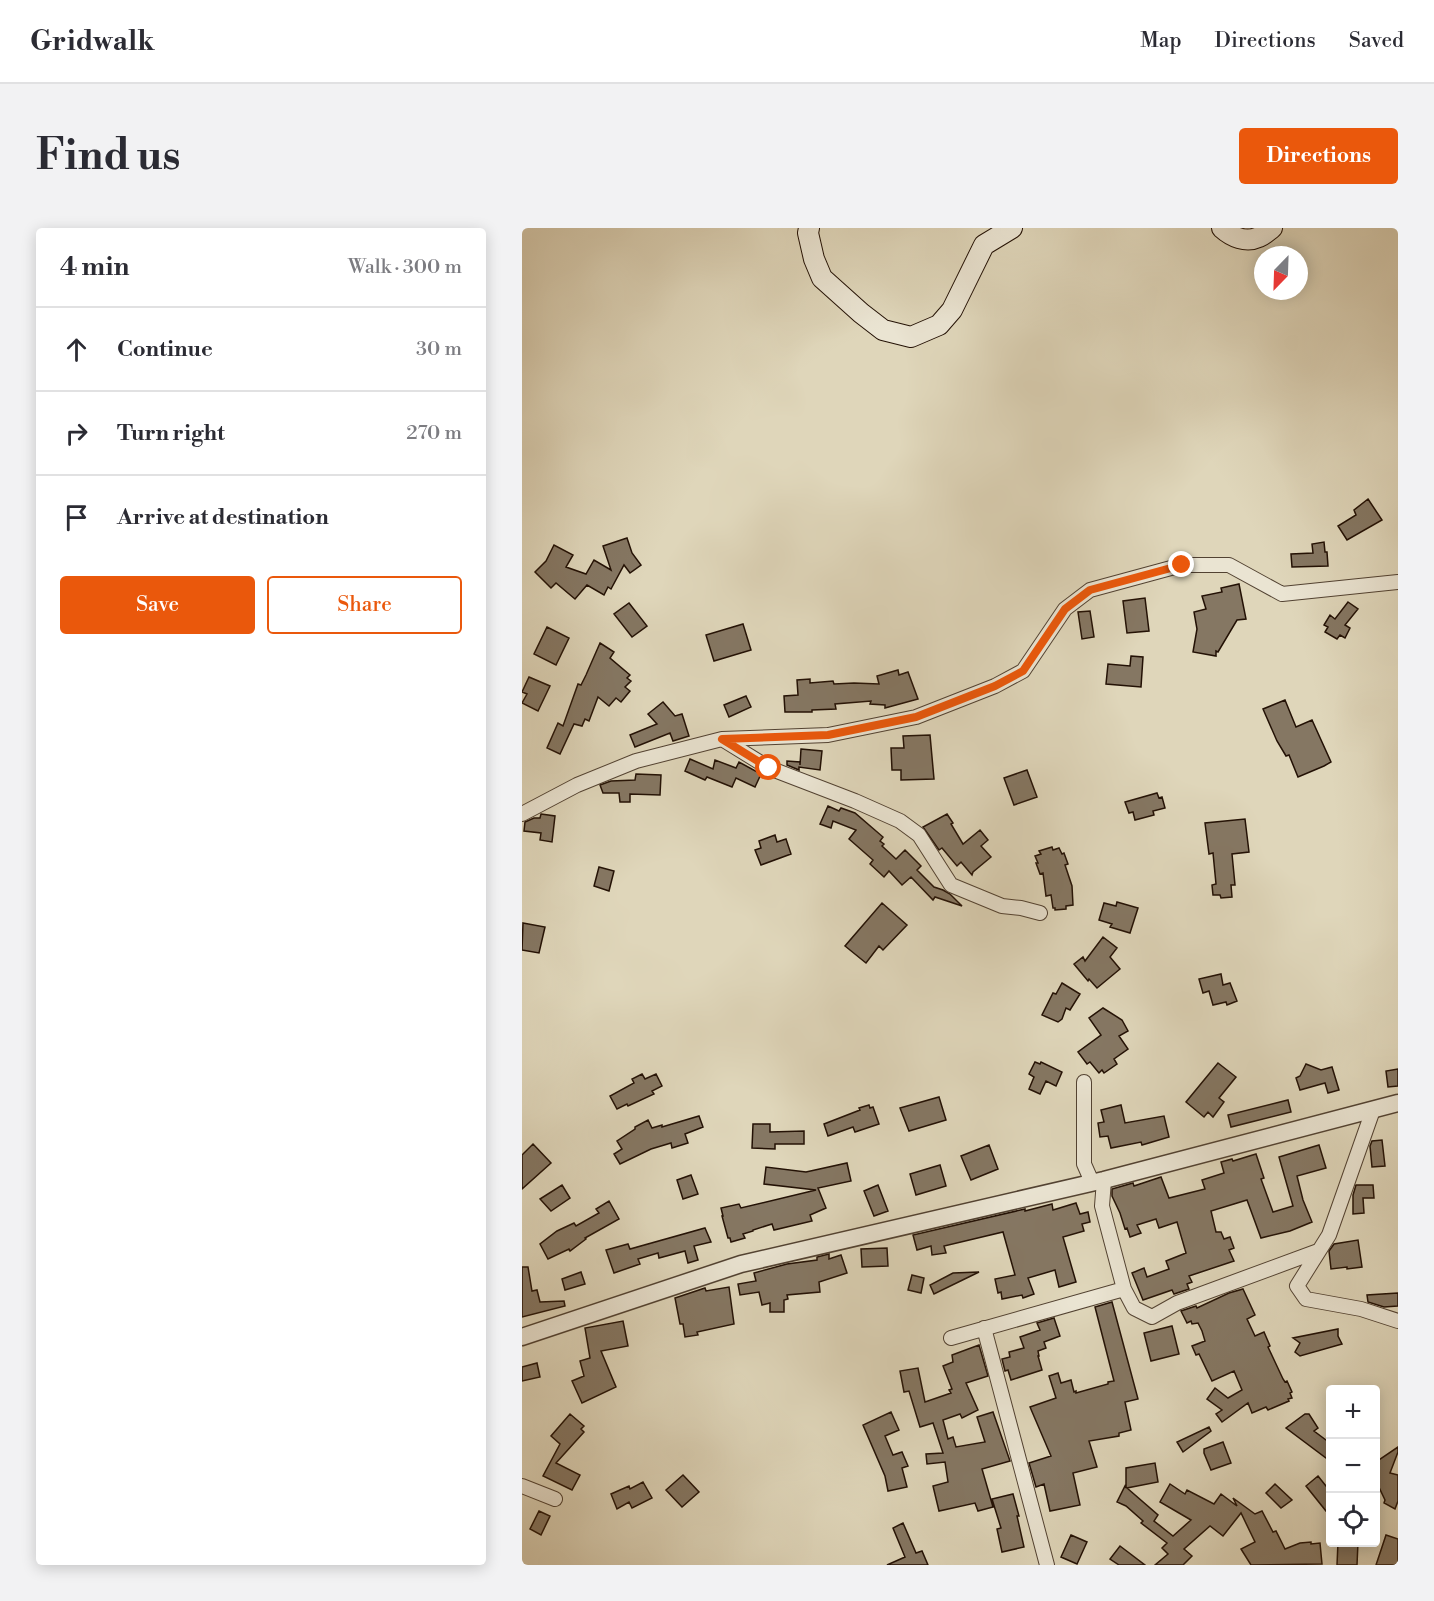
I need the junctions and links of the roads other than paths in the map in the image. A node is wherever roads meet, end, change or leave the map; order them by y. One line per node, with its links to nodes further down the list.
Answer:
1 (809, 228): 2 (main road)
2 (1012, 228)
3 (1222, 228): 4 (main road)
4 (1272, 228)
5 (1398, 582): 6 (street)
6 (722, 739): 7 (street); 8 (street)
7 (522, 814)
8 (1040, 913)
9 (1083, 1082): 12 (street)
10 (1398, 1103): 11 (street)
11 (1373, 1110): 12 (street); 13 (street)
12 (1098, 1181): 14 (street); 17 (street)
13 (1318, 1251): 14 (street); 15 (street)
14 (1124, 1289): 16 (street)
15 (1398, 1322)
16 (984, 1328): 18 (street); 21 (street)
17 (522, 1337)
18 (951, 1338)
19 (522, 1486): 20 (street)
20 (555, 1499)
21 (1047, 1565)

